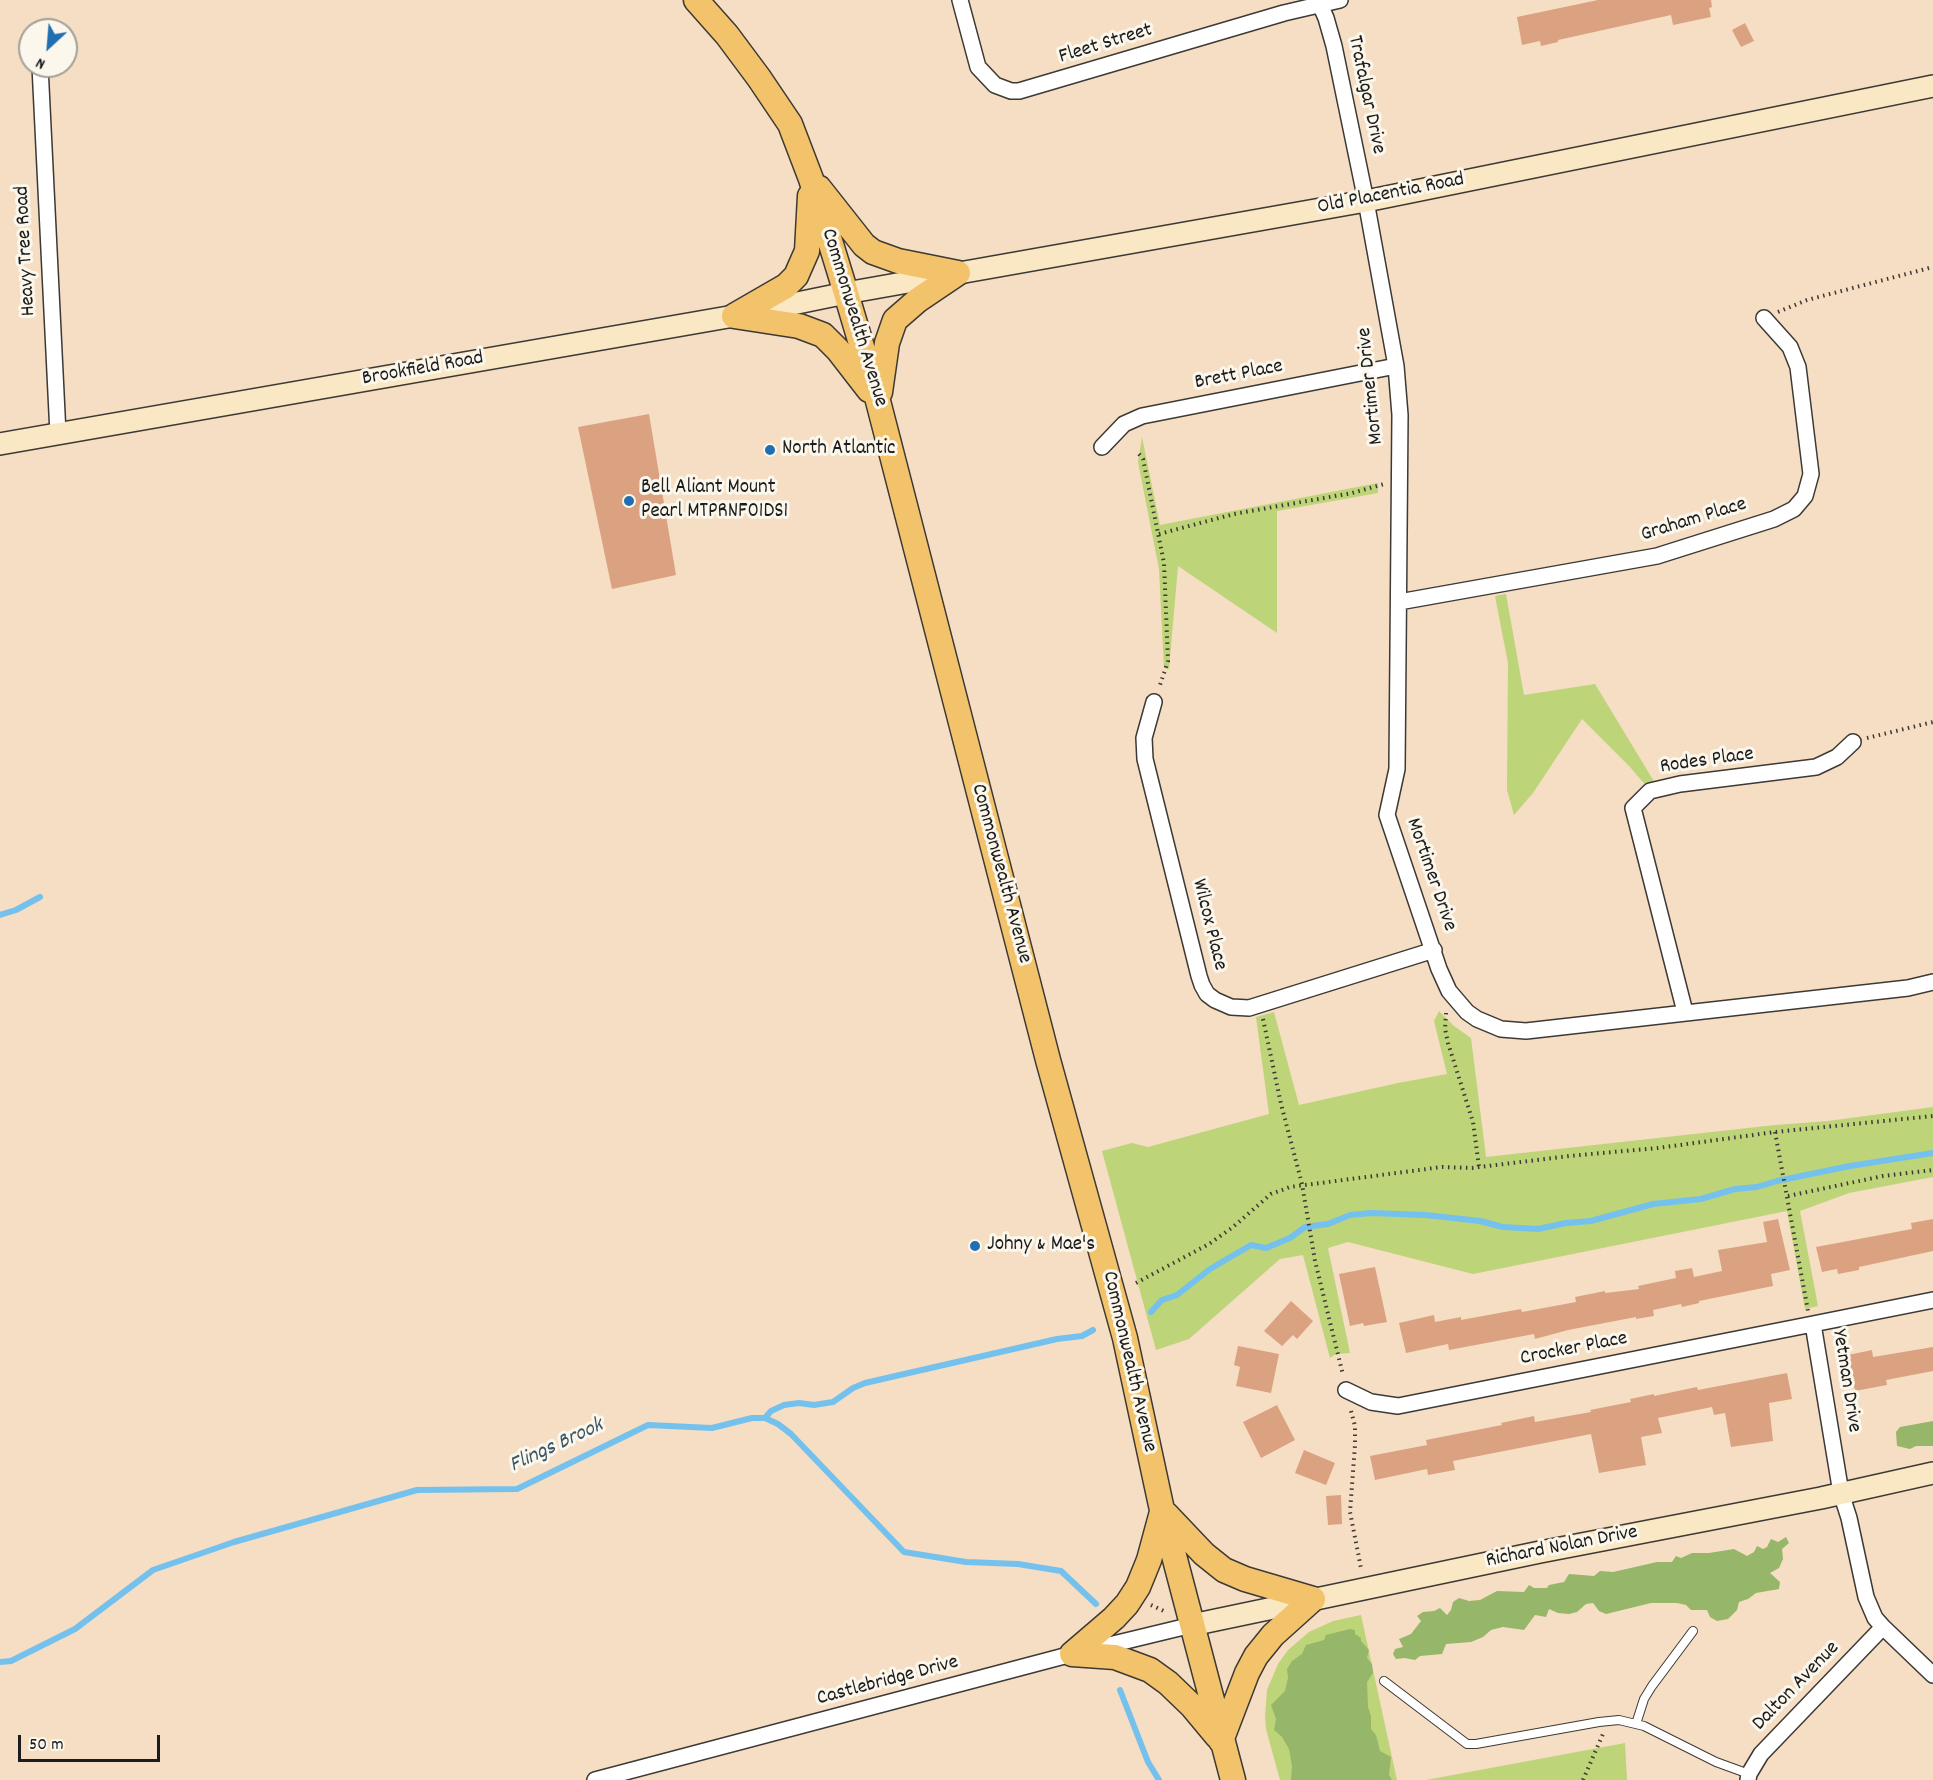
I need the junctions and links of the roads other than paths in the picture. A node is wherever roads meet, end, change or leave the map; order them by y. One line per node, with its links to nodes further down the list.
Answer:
1 (696, 0): 7 (main road, Commonwealth Avenue)
2 (960, 0): 4 (street, Fleet Street)
3 (1340, 0): 4 (street)
4 (1319, 2): 8 (street, Trafalgar Drive)
5 (41, 78): 15 (street, Heavy Tree Road)
6 (1933, 86): 8 (main road, Old Placentia Road)
7 (811, 179): 9 (main road); 10 (main road, Commonwealth Avenue); 11 (main road)
8 (1366, 201): 9 (main road, Old Placentia Road); 13 (street, Mortimer Drive)
9 (958, 273): 10 (main road, Old Placentia Road); 14 (main road)
10 (846, 292): 11 (main road, Brookfield Road); 14 (main road, Commonwealth Avenue)
11 (734, 316): 14 (main road); 15 (main road, Brookfield Road)
12 (1764, 318): 18 (street, Graham Place)
13 (1396, 366): 17 (street, Brett Place); 18 (street, Mortimer Drive)
14 (878, 401): 29 (main road, Commonwealth Avenue)
15 (58, 434): 16 (main road, Brookfield Road)
16 (0, 444)
17 (1102, 447)
18 (1399, 602): 21 (street, Mortimer Drive)
19 (1154, 702): 21 (street, Wilcox Place)
20 (1853, 742): 23 (street, Rodes Place)
21 (1434, 950): 23 (street, Mortimer Drive)
22 (1933, 982): 23 (street, Mortimer Drive)
23 (1685, 1012)
24 (1933, 1300): 25 (street, Yetman Drive)
25 (1813, 1324): 26 (street, Crocker Place); 28 (street, Yetman Drive)
26 (1346, 1390)
27 (1933, 1473): 28 (main road, Richard Nolan Drive)
28 (1841, 1494): 30 (main road, Richard Nolan Drive); 32 (street, Yetman Drive)
29 (1162, 1510): 30 (main road); 31 (main road, Commonwealth Avenue); 34 (main road)
30 (1313, 1599): 31 (main road, Richard Nolan Drive); 38 (main road)
31 (1192, 1625): 34 (street, Castlebridge Drive); 38 (main road, Commonwealth Avenue)
32 (1883, 1627): 35 (street, Yetman Drive); 39 (street, Dalton Avenue)
33 (1693, 1631): 37 (lane)
34 (1072, 1654): 38 (main road); 40 (street, Castlebridge Drive)
35 (1933, 1675)
36 (1384, 1681): 37 (lane)
37 (1636, 1724): 39 (lane)
38 (1221, 1741): 42 (main road, Commonwealth Avenue)
39 (1748, 1777)
40 (612, 1778): 41 (street, Castlebridge Drive)
41 (595, 1780)
42 (1233, 1780)

